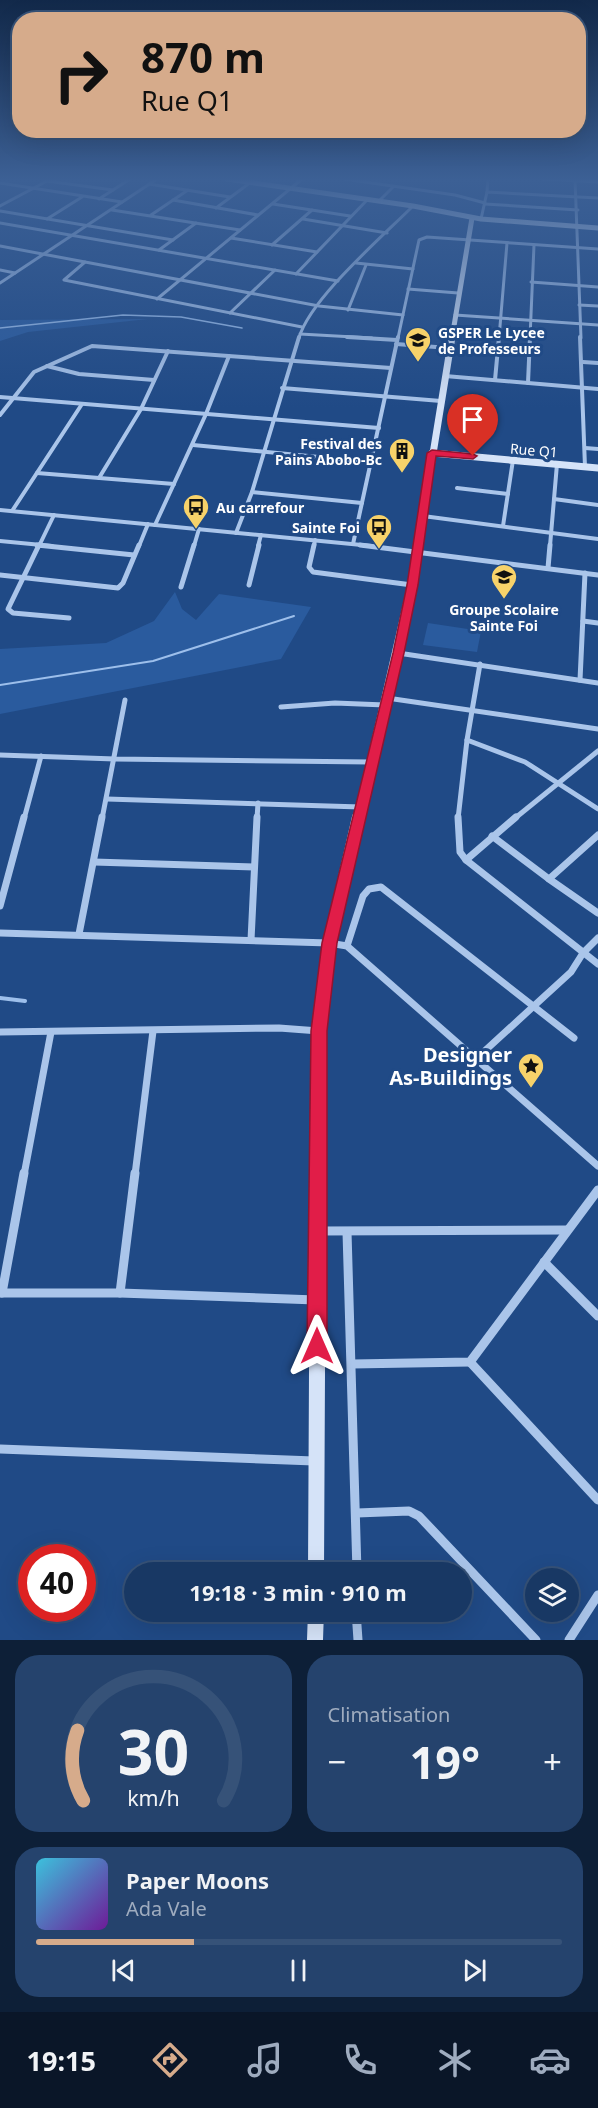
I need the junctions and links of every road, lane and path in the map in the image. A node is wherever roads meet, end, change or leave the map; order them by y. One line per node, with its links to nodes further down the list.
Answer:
1 (44, 256): 19 (street)
2 (48, 256): 13 (street)
3 (191, 256): 12 (street)
4 (208, 256): 12 (street)
5 (314, 256): 20 (street)
6 (364, 256): 14 (street)
7 (416, 256): 16 (street)
8 (464, 256): 29 (street)
9 (506, 256): 38 (street)
10 (533, 256): 23 (street)
11 (577, 256): 25 (street)
12 (205, 258): 18 (street); 21 (street)
13 (85, 262): 21 (street); 30 (street)
14 (356, 263): 15 (street); 22 (street)
15 (366, 265): 16 (street); 34 (street)
16 (413, 268): 27 (street)
17 (0, 270): 19 (street)
18 (275, 270): 20 (street); 28 (street)
19 (16, 273): 24 (street)
20 (296, 274): 22 (street)
21 (181, 279): 28 (street); 30 (street)
22 (338, 281): 32 (street)
23 (531, 282): 25 (street); 39 (street)
24 (0, 283)
25 (579, 285): 26 (street); 31 (street)
26 (598, 287)
27 (408, 289): 29 (street); 36 (street)
28 (253, 292): 32 (street); 35 (street)
29 (458, 293): 37 (street)
30 (157, 299): 35 (street)
31 (579, 305): 33 (street); 40 (street)
32 (319, 306): 34 (street); 42 (street)
33 (598, 306)
34 (348, 310): 36 (street)
35 (230, 313): 42 (street)
36 (403, 315): 44 (street)
37 (455, 315): 38 (street); 45 (street)
38 (500, 318): 39 (street); 55 (street)
39 (529, 320): 40 (street); 56 (street)
40 (580, 324): 41 (street); 49 (street)
41 (598, 325)
42 (302, 327): 43 (street)
43 (300, 334): 44 (street); 48 (street)
44 (396, 342): 45 (street); 52 (street)
45 (449, 348): 53 (street)
46 (168, 351): 47 (street); 51 (street); 54 (street)
47 (229, 356): 48 (street); 66 (street)
48 (291, 360): 52 (street); 57 (street)
49 (583, 362): 50 (street); 58 (street)
50 (598, 363)
51 (47, 366): 54 (street); 62 (street)
52 (391, 368): 61 (street)
53 (445, 376): 55 (street); 63 (street)
54 (154, 380): 65 (street)
55 (495, 380): 56 (street)
56 (528, 383): 58 (street)
57 (282, 388): 61 (street); 68 (street)
58 (582, 388): 59 (street); 71 (street)
59 (598, 389)
60 (0, 397): 62 (street)
61 (386, 397): 63 (street); 69 (street)
62 (13, 398): 64 (street); 67 (street)
63 (441, 401): 74 (street)
64 (82, 404): 65 (street); 80 (street)
65 (141, 409): 66 (street); 81 (street)
66 (206, 414): 68 (street); 70 (street)
67 (0, 415)
68 (273, 419): 69 (street); 73 (street)
69 (379, 428): 76 (street)
70 (193, 445): 73 (street); 82 (street)
71 (585, 448): 72 (street); 78 (street)
72 (598, 449)
73 (264, 452): 76 (street); 84 (street)
74 (432, 453): 75 (street, Rue Q1); 92 (street)
75 (513, 460): 77 (street, Rue Q1); 85 (street)
76 (371, 462): 87 (street)
77 (557, 464): 78 (street, Rue Q1); 86 (street)
78 (585, 467): 79 (street, Rue Q1)
79 (598, 468)
80 (37, 473): 81 (street); 90 (street)
81 (99, 478): 82 (street)
82 (174, 484): 94 (street)
83 (457, 488): 85 (street)
84 (252, 492): 87 (street); 97 (street)
85 (508, 494): 95 (street)
86 (554, 500): 88 (street); 98 (street)
87 (363, 503): 103 (street)
88 (598, 504)
89 (0, 510): 90 (street)
90 (12, 511): 91 (street)
91 (54, 515): 93 (street); 104 (street)
92 (423, 516): 95 (street); 105 (street)
93 (148, 524): 94 (street); 106 (street)
94 (155, 525): 96 (street)
95 (503, 526): 98 (street)
96 (199, 529): 97 (street); 114 (street)
97 (236, 533): 99 (street)
98 (552, 533): 100 (street); 107 (street)
99 (261, 535): 101 (street); 112 (street)
100 (598, 539)
101 (315, 540): 103 (street); 113 (street)
102 (0, 541): 104 (street)
103 (353, 544): 105 (street)
104 (40, 546): 106 (street); 111 (street)
105 (417, 552): 107 (street); 113 (street)
106 (134, 555): 111 (street)
107 (548, 568): 108 (street)
108 (585, 573): 110 (street); 116 (street)
109 (0, 575): 111 (street)
110 (598, 575)
111 (25, 577): 115 (street)
112 (249, 585)
113 (412, 585): 118 (street)
114 (181, 587)
115 (69, 618)
116 (583, 621): 117 (street); 120 (street)
117 (598, 623)
118 (398, 653): 119 (street); 123 (street)
119 (480, 664): 120 (street); 125 (street)
120 (580, 680): 121 (street)
121 (598, 683)
122 (125, 700): 131 (street)
123 (386, 701): 124 (street); 125 (street); 132 (street)
124 (281, 707)
125 (473, 709): 126 (street); 127 (street)
126 (598, 729)
127 (467, 740): 133 (street); 140 (street)
128 (598, 751): 133 (street)
129 (0, 755): 130 (street)
130 (41, 756): 131 (street); 144 (street)
131 (115, 759): 132 (street); 134 (street)
132 (371, 762): 136 (street)
133 (557, 782): 137 (street); 139 (street)
134 (107, 799): 135 (street); 141 (street)
135 (258, 803): 136 (street); 142 (street)
136 (361, 807): 150 (street)
137 (598, 809)
138 (598, 835): 143 (street)
139 (492, 836): 140 (street); 143 (street)
140 (466, 860): 152 (street)
141 (94, 862): 142 (street); 147 (street)
142 (255, 867): 149 (street)
143 (549, 879): 145 (street)
144 (0, 906)
145 (598, 913)
146 (0, 933): 147 (street)
147 (79, 934): 149 (street)
148 (598, 938): 152 (street)
149 (251, 940): 150 (street)
150 (329, 943): 151 (street); 156 (street)
151 (347, 946): 154 (street); 160 (street)
152 (583, 953): 153 (street); 154 (street)
153 (598, 964)
154 (533, 1006): 159 (street); 160 (street)
155 (153, 1031): 156 (street); 158 (street); 168 (street)
156 (319, 1031): 164 (street)
157 (0, 1032): 158 (street)
158 (51, 1032): 167 (street)
159 (574, 1038)
160 (477, 1058): 161 (street)
161 (598, 1166)
162 (598, 1190): 163 (street)
163 (567, 1230): 165 (street); 166 (street)
164 (316, 1231): 165 (street); 169 (street)
165 (347, 1232): 172 (street)
166 (544, 1262): 170 (street); 171 (street)
167 (1, 1293): 168 (street)
168 (120, 1293): 169 (street)
169 (316, 1300): 174 (street)
170 (598, 1316)
171 (470, 1362): 172 (street); 175 (street)
172 (352, 1364): 176 (street)
173 (0, 1449): 174 (street)
174 (318, 1461): 177 (street)
175 (598, 1500)
176 (357, 1513): 178 (street); 184 (street)
177 (316, 1562)
178 (357, 1562)
179 (598, 1595): 185 (street)
180 (316, 1622): 182 (street)
181 (357, 1622): 183 (street)
182 (315, 1640)
183 (358, 1640)
184 (536, 1640)
185 (569, 1640)

